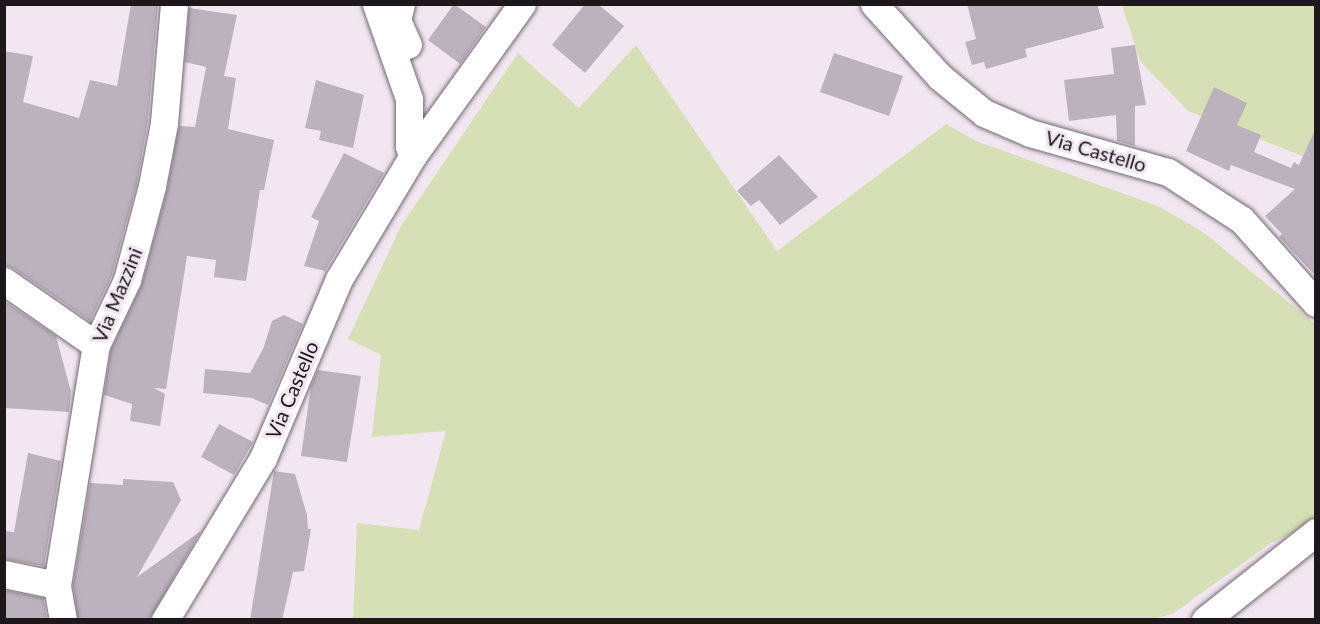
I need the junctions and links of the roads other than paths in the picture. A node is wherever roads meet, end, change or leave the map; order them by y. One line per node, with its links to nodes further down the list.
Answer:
1 (174, 4): 10 (street, Via Mazzini)
2 (376, 4): 7 (street)
3 (401, 4): 6 (street)
4 (874, 4): 9 (street, Via Castello)
5 (512, 10): 6 (street, Via Castello)
6 (430, 131): 7 (street, Via Castello)
7 (412, 157): 15 (street, Via Castello)
8 (4, 281): 10 (street)
9 (1316, 303)
10 (96, 345): 13 (street, Via Mazzini)
11 (1316, 532): 16 (street)
12 (4, 574): 13 (street)
13 (57, 585): 14 (street, Via Mazzini)
14 (66, 619)
15 (165, 620)
16 (1205, 620)

